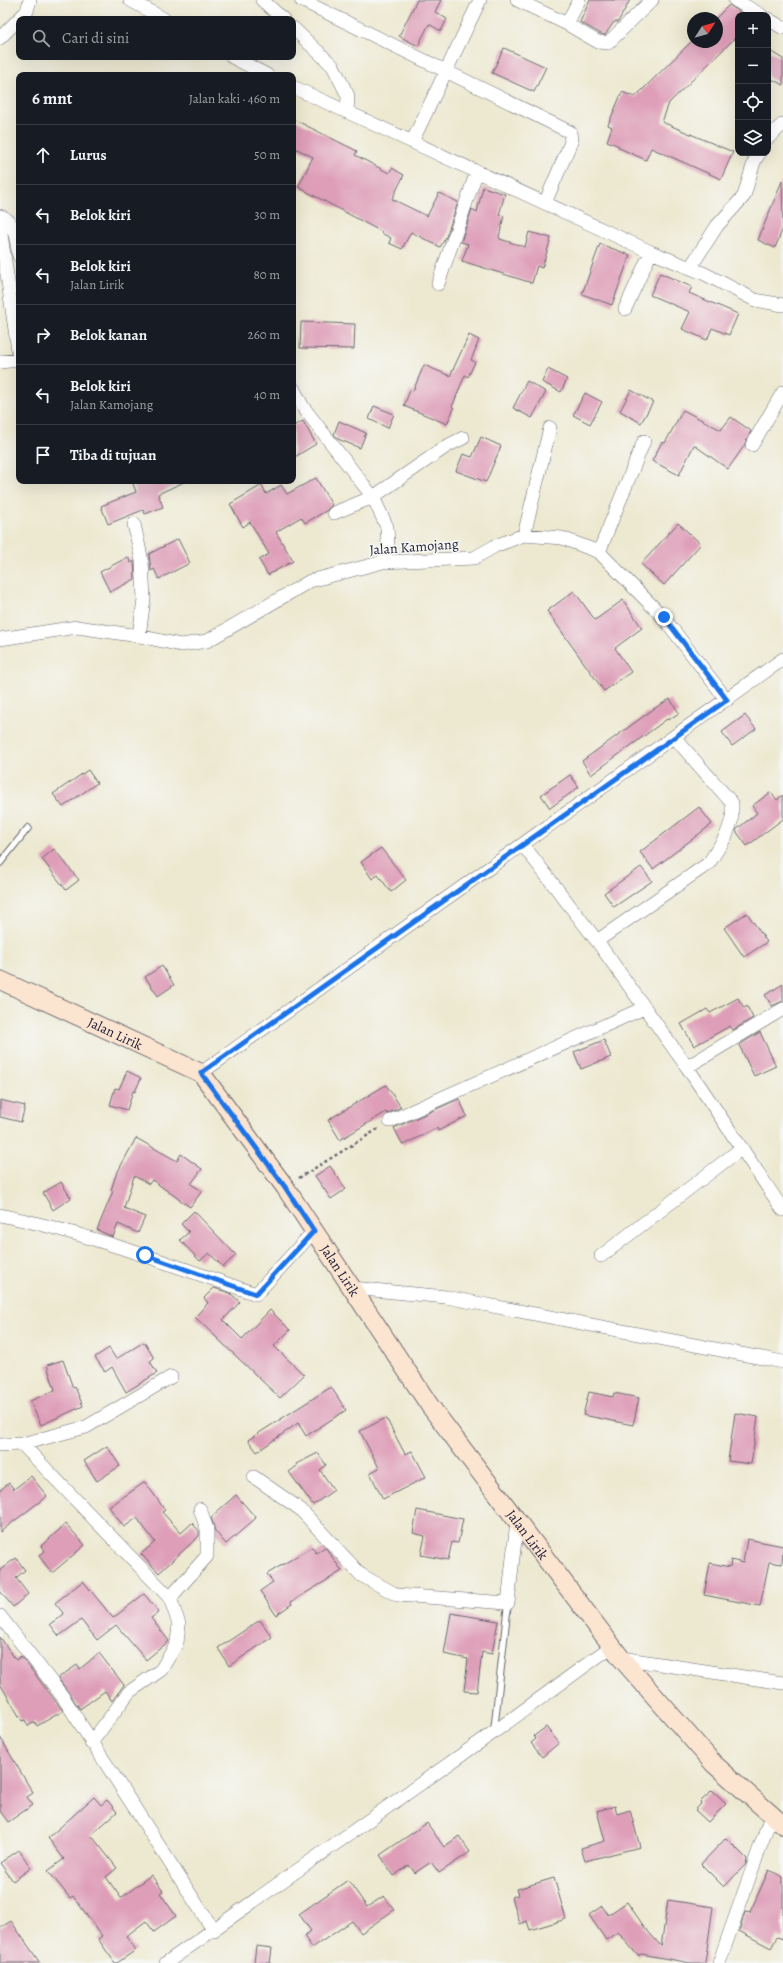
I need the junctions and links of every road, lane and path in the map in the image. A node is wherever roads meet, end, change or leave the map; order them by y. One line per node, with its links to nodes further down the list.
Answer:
1 (30, 0): 11 (street)
2 (130, 0): 12 (street)
3 (262, 0): 13 (street)
4 (301, 0): 21 (street)
5 (480, 0): 21 (street)
6 (518, 0): 16 (street)
7 (579, 0): 16 (street)
8 (652, 0): 16 (street)
9 (735, 0): 10 (street)
10 (756, 12)
11 (22, 16)
12 (159, 16)
13 (280, 16)
14 (771, 21): 17 (street)
15 (16, 22): 19 (street)
16 (567, 24)
17 (783, 28)
18 (296, 31): 24 (street)
19 (0, 38)
20 (238, 60): 22 (street)
21 (445, 71): 27 (street); 30 (street)
22 (261, 72)
23 (296, 91): 24 (street)
24 (348, 112): 27 (street)
25 (783, 124): 26 (street)
26 (771, 135)
27 (412, 142): 29 (street)
28 (757, 156): 35 (street)
29 (477, 171): 30 (street); 37 (street)
30 (545, 203): 34 (street)
31 (0, 216): 33 (street)
32 (0, 227): 36 (street)
33 (16, 242)
34 (651, 252): 35 (street); 39 (street)
35 (690, 268): 38 (street)
36 (13, 271): 40 (street)
37 (438, 284)
38 (783, 305)
39 (625, 309)
40 (16, 314)
41 (16, 359): 42 (street)
42 (0, 362)
43 (783, 392): 48 (street)
44 (296, 394): 49 (street)
45 (550, 428): 52 (street)
46 (463, 438): 49 (street)
47 (644, 440): 53 (street)
48 (752, 445)
49 (373, 497): 50 (street); 54 (street)
50 (334, 513)
51 (134, 524): 55 (street)
52 (524, 535): 53 (street, Jalan Kamojang); 54 (street, Jalan Kamojang)
53 (599, 552): 58 (street, Jalan Kamojang)
54 (383, 562): 55 (street, Jalan Kamojang)
55 (139, 636): 56 (street, Jalan Kamojang)
56 (0, 639)
57 (783, 659): 58 (street)
58 (727, 700): 59 (street)
59 (674, 737): 61 (street); 63 (street)
60 (28, 828): 62 (lane)
61 (523, 845): 63 (street); 68 (street)
62 (0, 863)
63 (598, 940): 65 (street)
64 (0, 980): 68 (main road, Jalan Lirik)
65 (644, 1008): 67 (street); 69 (street)
66 (783, 1009): 67 (street)
67 (687, 1067): 70 (street)
68 (201, 1073): 71 (main road, Jalan Lirik)
69 (390, 1121): 71 (path)
70 (742, 1148): 72 (street); 75 (street)
71 (285, 1187): 74 (main road, Jalan Lirik)
72 (783, 1210)
73 (0, 1215): 74 (street)
74 (314, 1231): 76 (main road, Jalan Lirik)
75 (601, 1256)
76 (352, 1288): 77 (street); 83 (main road, Jalan Lirik)
77 (783, 1362)
78 (171, 1377): 80 (street)
79 (0, 1444): 80 (street)
80 (22, 1444): 84 (street)
81 (254, 1477): 85 (street)
82 (200, 1510): 84 (street)
83 (517, 1520): 85 (street); 87 (main road, Jalan Lirik)
84 (170, 1598): 90 (street)
85 (508, 1603): 89 (lane)
86 (0, 1616): 90 (street)
87 (617, 1652): 88 (street); 89 (street); 91 (main road, Jalan Lirik)
88 (783, 1683)
89 (494, 1732): 92 (street)
90 (91, 1743): 92 (street)
91 (777, 1820): 94 (street)
92 (214, 1931): 93 (street)
93 (173, 1961)
94 (719, 1963)

